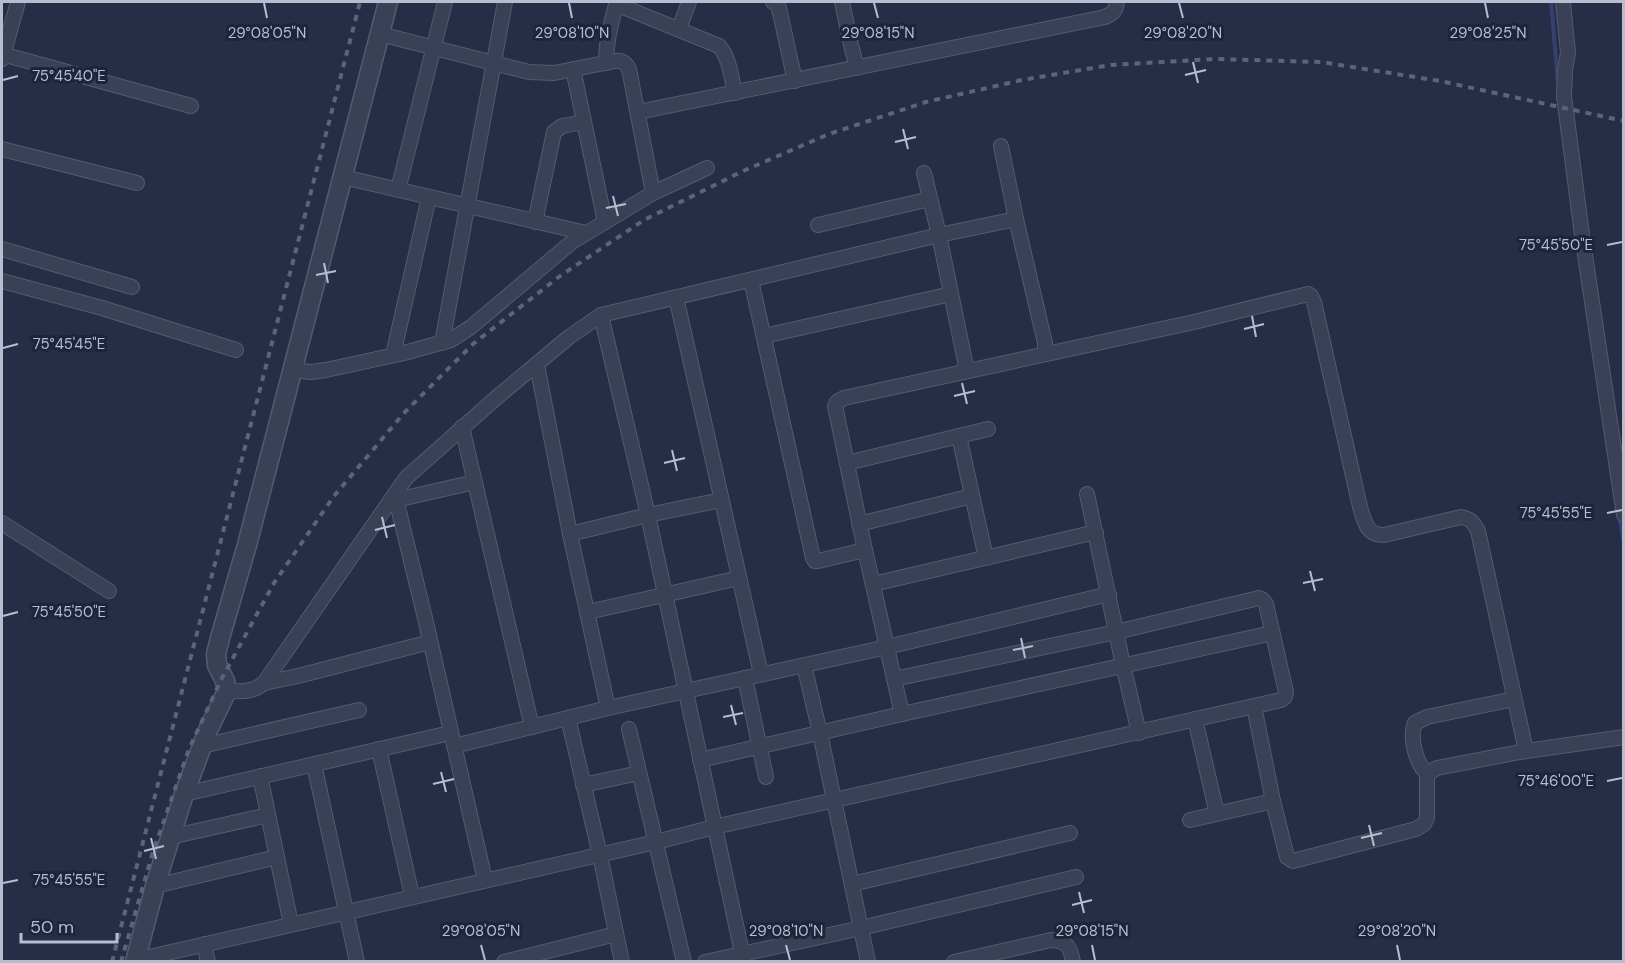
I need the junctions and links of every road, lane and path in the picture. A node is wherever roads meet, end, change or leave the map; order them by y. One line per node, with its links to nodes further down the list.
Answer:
1 (18, 2): 14 (street)
2 (388, 2): 12 (street)
3 (445, 2): 13 (street)
4 (505, 2): 15 (street)
5 (689, 2): 11 (street)
6 (773, 2): 19 (street)
7 (842, 2): 17 (street)
8 (1117, 2): 17 (street)
9 (1563, 2): 66 (street)
10 (616, 3): 11 (street); 16 (street)
11 (679, 29): 20 (street)
12 (380, 34): 13 (street); 28 (street)
13 (434, 47): 15 (street); 30 (street)
14 (2, 56): 21 (street)
15 (494, 63): 18 (street); 34 (street)
16 (606, 63): 18 (street); 22 (street)
17 (857, 68): 19 (street)
18 (573, 69): 23 (street)
19 (795, 81): 20 (street)
20 (735, 93): 22 (street)
21 (191, 106)
22 (638, 112): 31 (street)
23 (584, 122): 36 (street); 37 (street)
24 (1001, 146): 35 (street)
25 (2, 149): 29 (street)
26 (707, 168): 31 (street)
27 (924, 173): 33 (street)
28 (343, 177): 30 (street); 54 (street)
29 (136, 183)
30 (398, 190): 32 (street)
31 (653, 193): 37 (street)
32 (429, 197): 34 (street); 52 (street)
33 (930, 199): 38 (street); 40 (street)
34 (468, 206): 36 (street); 49 (street)
35 (1016, 219): 40 (street); 51 (street)
36 (535, 222): 39 (street)
37 (605, 222): 39 (street)
38 (818, 225)
39 (586, 233): 49 (street)
40 (939, 235): 42 (street); 45 (street)
41 (2, 249): 44 (street)
42 (751, 280): 46 (street); 48 (street)
43 (2, 282): 50 (street)
44 (132, 287)
45 (951, 294): 48 (street); 55 (street)
46 (676, 297): 47 (street); 64 (street)
47 (601, 315): 53 (street); 65 (street)
48 (764, 336): 71 (street)
49 (442, 343): 52 (street)
50 (236, 351)
51 (1044, 354): 55 (street); 91 (street)
52 (393, 355): 54 (street)
53 (537, 365): 56 (street); 70 (street)
54 (292, 367): 89 (street)
55 (967, 371): 59 (street)
56 (462, 427): 60 (street); 63 (street)
57 (988, 429): 58 (street)
58 (959, 436): 59 (street); 62 (street)
59 (847, 463): 68 (street)
60 (475, 482): 63 (street); 98 (street)
61 (1087, 494): 69 (street)
62 (972, 496): 68 (street); 72 (street)
63 (395, 498): 81 (street); 88 (street)
64 (721, 500): 65 (street); 73 (street)
65 (648, 515): 70 (street); 77 (street)
66 (1623, 515)
67 (2, 523): 75 (street)
68 (860, 524): 71 (street)
69 (1096, 532): 72 (street); 76 (street)
70 (570, 534): 78 (street)
71 (865, 550): 74 (street)
72 (986, 558): 74 (street)
73 (739, 578): 77 (street); 85 (street)
74 (873, 584): 82 (street)
75 (109, 591)
76 (1109, 594): 79 (street); 82 (street)
77 (665, 595): 78 (street); 90 (street)
78 (588, 612): 93 (street)
79 (1116, 632): 80 (street); 84 (street); 87 (street)
80 (1272, 633): 84 (street); 92 (street)
81 (430, 642): 88 (street); 103 (street)
82 (887, 647): 83 (street); 87 (street)
83 (804, 664): 85 (street); 100 (street)
84 (1123, 665): 95 (street); 101 (street)
85 (761, 674): 86 (street)
86 (745, 678): 90 (street); 105 (street)
87 (894, 679): 95 (street)
88 (264, 683): 89 (street)
89 (227, 691): 104 (street)
90 (685, 692): 93 (street); 108 (street)
91 (1514, 699): 107 (street); 111 (street)
92 (1254, 706): 97 (street); 117 (street)
93 (608, 708): 96 (street)
94 (359, 710): 104 (street)
95 (902, 714): 100 (street)
96 (568, 718): 98 (street); 114 (street)
97 (1195, 719): 101 (street); 118 (street)
98 (532, 727): 103 (street)
99 (629, 729): 110 (street)
100 (820, 733): 105 (street); 116 (street)
101 (1139, 733): 116 (street)
102 (1623, 737): 107 (street)
103 (452, 739): 106 (street); 128 (street)
104 (202, 746): 115 (street)
105 (760, 746): 108 (street); 113 (street)
106 (380, 749): 109 (street); 131 (street)
107 (1526, 751): 111 (street)
108 (700, 760): 121 (street)
109 (314, 764): 112 (street); 132 (street)
110 (639, 773): 114 (street); 124 (street)
111 (1428, 774): 117 (street)
112 (260, 776): 115 (street); 119 (street)
113 (766, 777)
114 (583, 785): 125 (street)
115 (184, 794): 123 (street)
116 (834, 801): 121 (street); 129 (street)
117 (1273, 801): 118 (street)
118 (1217, 814): 120 (street)
119 (268, 815): 123 (street); 126 (street)
120 (1190, 820)
121 (714, 827): 124 (street); 137 (street)
122 (1070, 833): 129 (street)
123 (170, 837): 130 (street)
124 (656, 842): 125 (street); 143 (street)
125 (600, 855): 128 (street); 135 (street)
126 (277, 857): 130 (street); 133 (street)
127 (1076, 877): 134 (street)
128 (485, 880): 131 (street)
129 (852, 884): 134 (street)
130 (155, 886): 138 (street)
131 (412, 896): 132 (street)
132 (346, 912): 133 (street); 140 (street)
133 (291, 924): 136 (street)
134 (861, 927): 137 (street); 145 (street)
135 (616, 934): 141 (street); 142 (street)
136 (204, 944): 138 (street); 139 (street)
137 (743, 957): 144 (street)
138 (135, 961)
139 (208, 962)
140 (357, 962)
141 (504, 962)
142 (622, 962)
143 (684, 962)
144 (705, 962)
145 (868, 962)
146 (954, 962): 147 (street)
147 (1073, 962)

